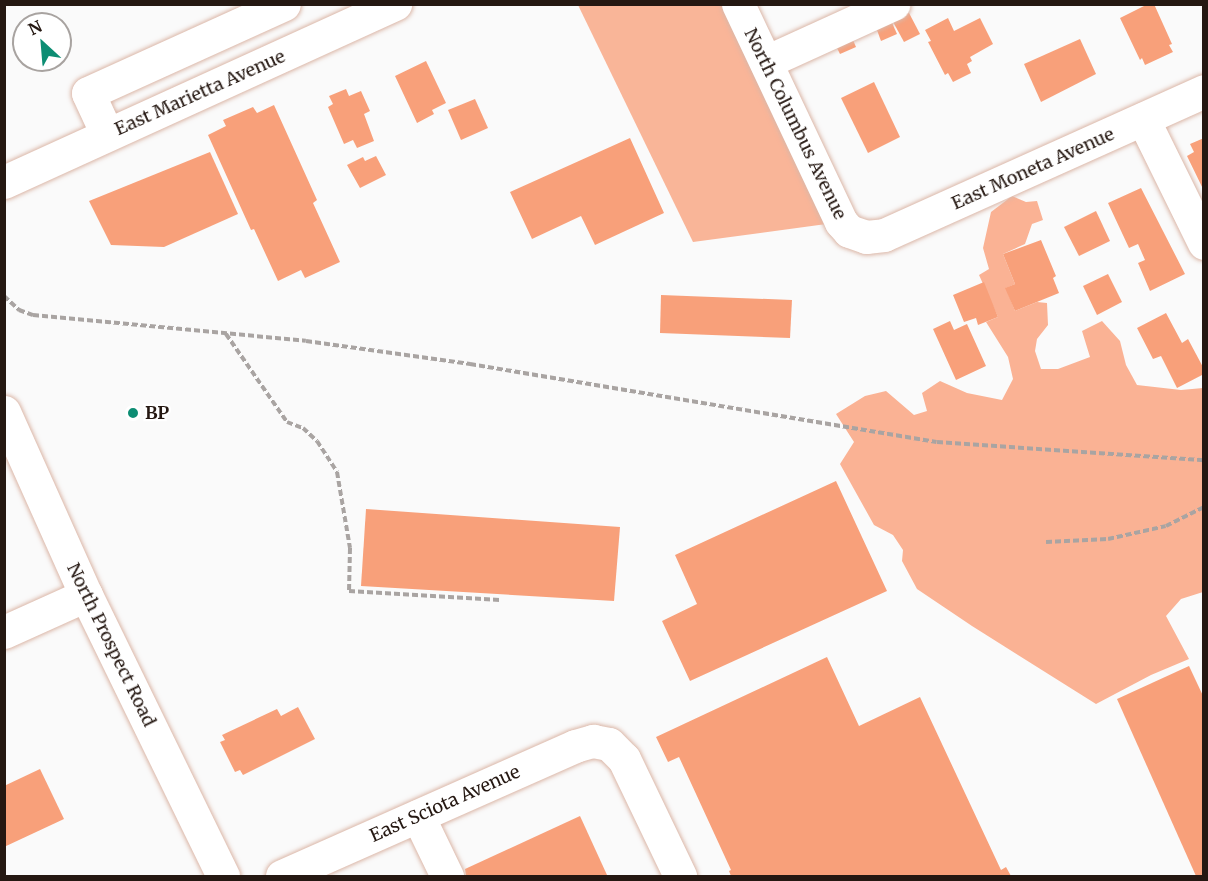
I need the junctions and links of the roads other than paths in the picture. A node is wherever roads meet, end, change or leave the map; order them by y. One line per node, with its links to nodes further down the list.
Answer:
1 (284, 4): 8 (street)
2 (395, 4): 8 (street, East Marietta Avenue)
3 (738, 4): 5 (street, North Columbus Avenue)
4 (893, 4): 5 (street)
5 (766, 63): 10 (street, North Columbus Avenue)
6 (1203, 91): 7 (street, East Moneta Avenue)
7 (1143, 119): 10 (street, East Moneta Avenue); 11 (street)
8 (107, 134): 9 (street, East Marietta Avenue)
9 (4, 182)
10 (860, 236)
11 (1203, 243)
12 (4, 412): 13 (street, North Prospect Road)
13 (86, 595): 14 (street); 16 (street, North Prospect Road)
14 (5, 631)
15 (418, 816): 17 (street, East Sciota Avenue); 18 (street); 19 (street, East Sciota Avenue)
16 (223, 876)
17 (282, 876)
18 (447, 876)
19 (680, 876)

